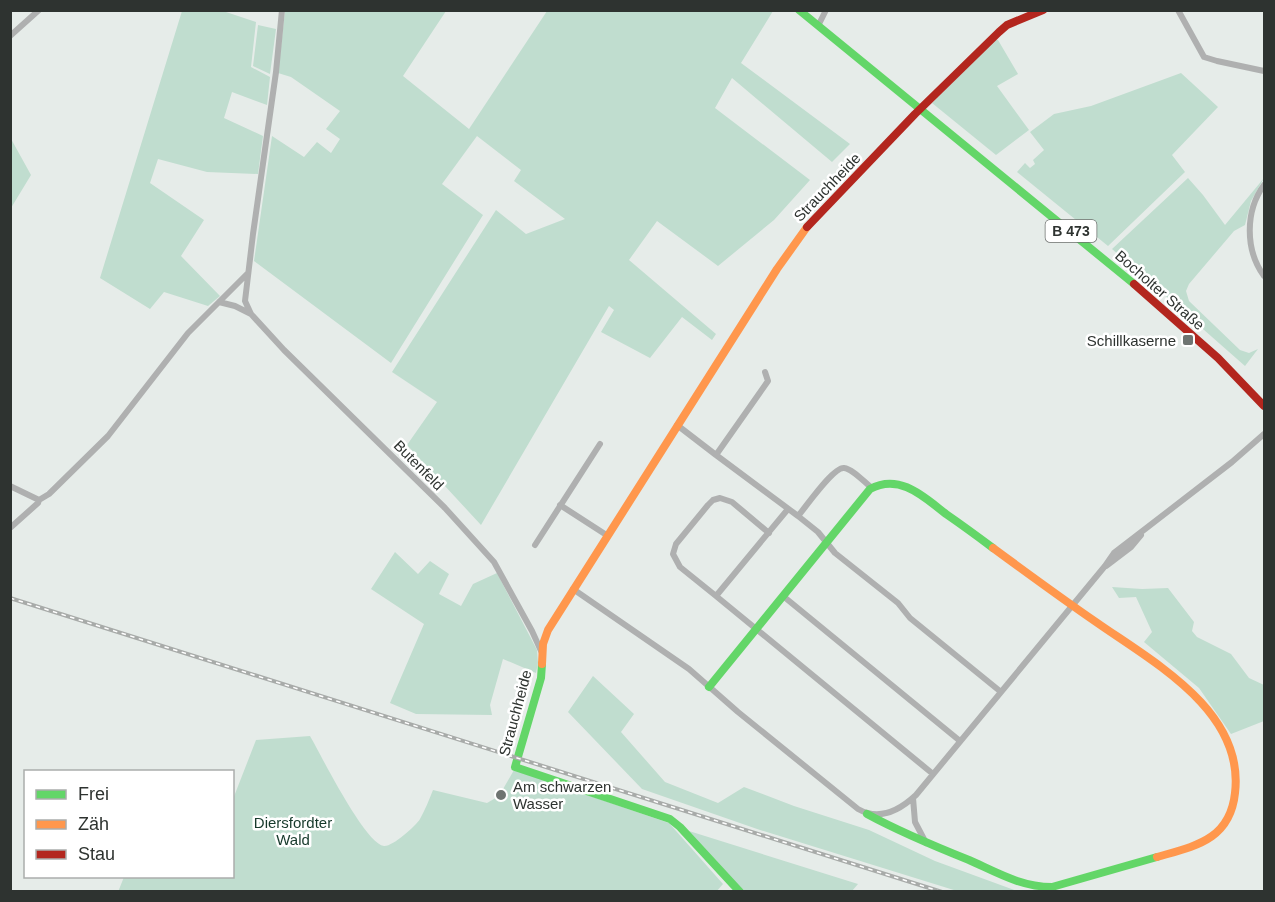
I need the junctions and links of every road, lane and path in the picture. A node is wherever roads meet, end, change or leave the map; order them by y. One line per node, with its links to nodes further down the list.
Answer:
1 (39, 10): 8 (street)
2 (282, 10): 12 (street)
3 (799, 10): 7 (street, B 473)
4 (826, 10): 7 (street)
5 (1043, 10): 10 (street, Strauchheide)
6 (1178, 10): 9 (street)
7 (818, 26): 10 (street, B 473)
8 (10, 36)
9 (1264, 71)
10 (918, 107): 17 (street, Bocholter Straße / B 473); 18 (street, Strauchheide)
11 (1264, 188): 13 (street)
12 (248, 272): 14 (street); 15 (street)
13 (1264, 276)
14 (219, 302): 15 (street, Butenfeld); 24 (street)
15 (251, 314): 39 (street, Butenfeld)
16 (765, 372): 21 (street)
17 (1264, 406)
18 (677, 425): 21 (street); 30 (street, Strauchheide)
19 (1264, 434): 36 (street)
20 (600, 444): 25 (street)
21 (716, 455): 26 (street)
22 (10, 486): 24 (street)
23 (872, 488): 27 (street); 31 (street); 36 (street)
24 (39, 500): 28 (street)
25 (560, 505): 30 (street); 32 (street)
26 (788, 509): 27 (street); 29 (street)
27 (798, 516): 31 (street)
28 (10, 528)
29 (769, 532): 34 (street); 34 (street)
30 (608, 536): 33 (street, Strauchheide)
31 (826, 543): 35 (street); 42 (street)
32 (535, 544)
33 (573, 589): 38 (street, Strauchheide); 41 (street)
34 (716, 596): 37 (street)
35 (783, 596): 37 (street); 43 (street)
36 (1072, 605): 42 (street); 47 (street)
37 (756, 628): 41 (street); 44 (street)
38 (548, 630): 39 (street); 40 (street, Strauchheide)
39 (532, 631): 40 (street, Butenfeld)
40 (542, 654): 48 (street, Strauchheide)
41 (709, 687): 46 (street)
42 (1001, 692): 43 (street)
43 (960, 741): 44 (street)
44 (933, 774): 45 (street)
45 (913, 798): 46 (street); 47 (street)
46 (867, 814): 47 (street)
47 (926, 843)
48 (740, 891)

